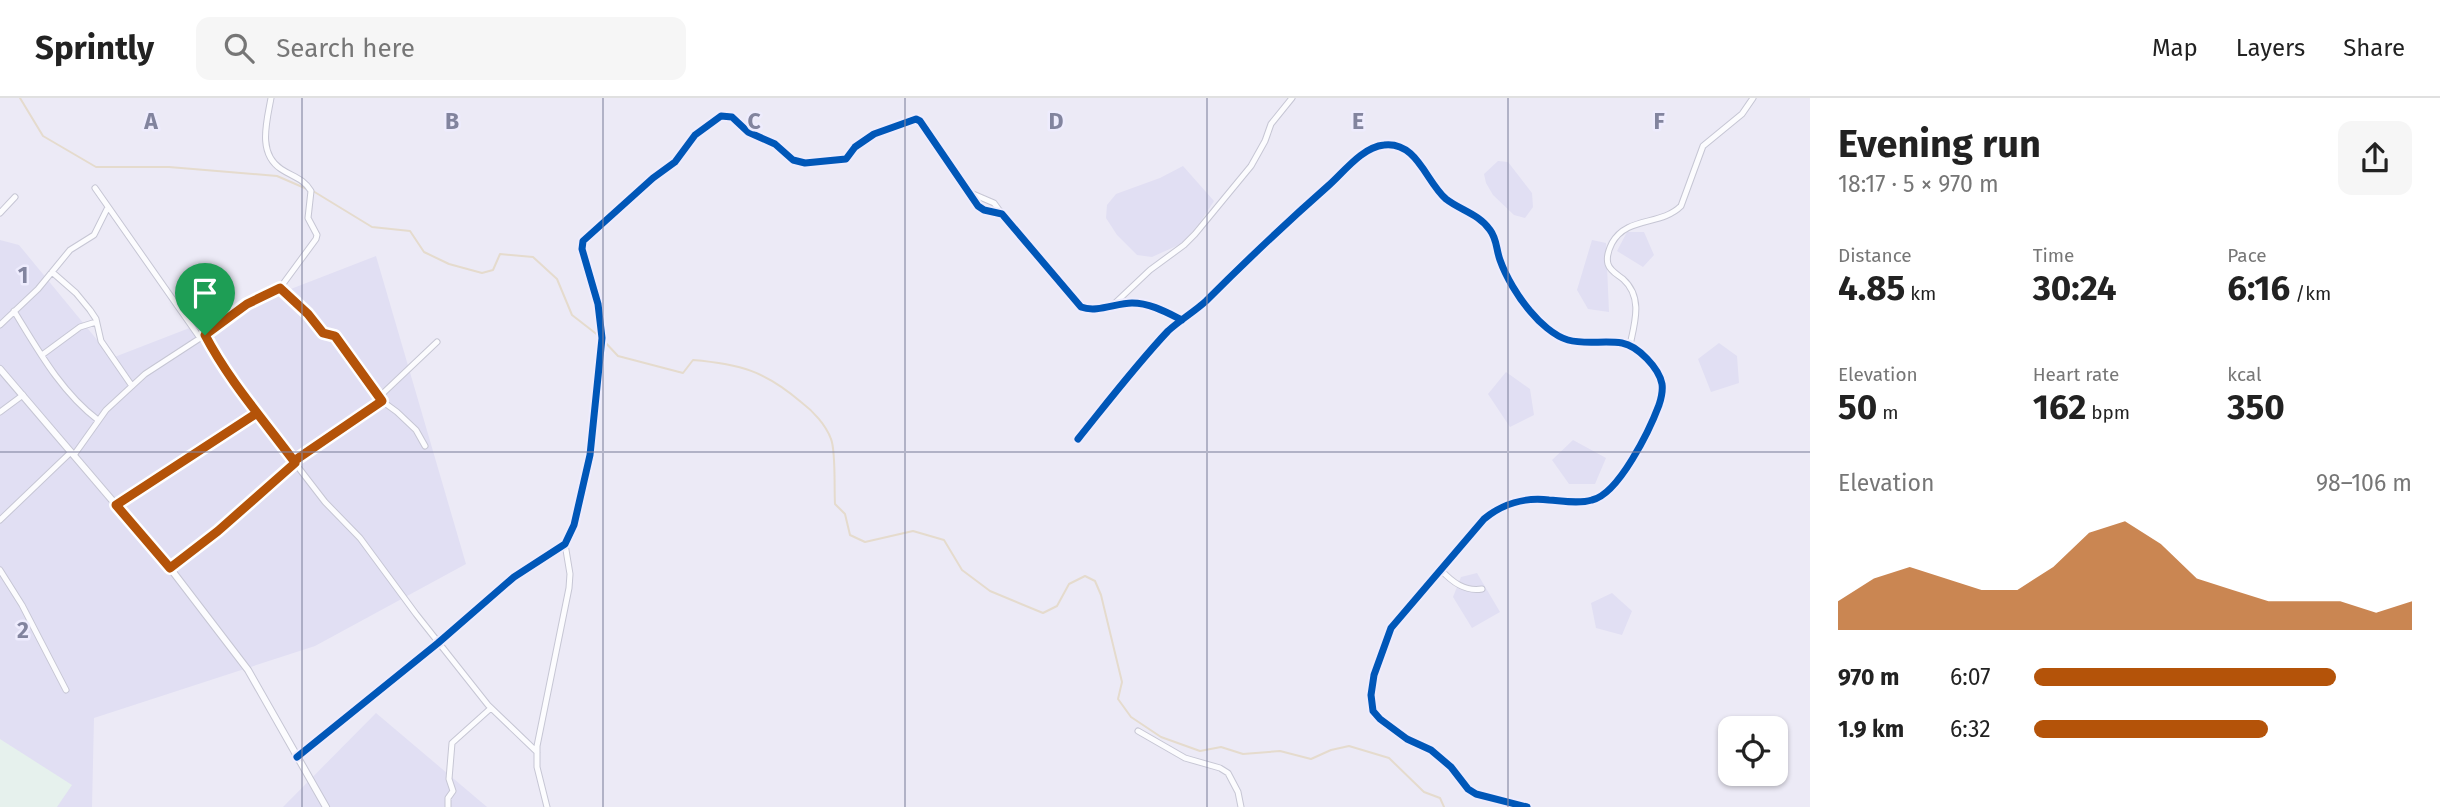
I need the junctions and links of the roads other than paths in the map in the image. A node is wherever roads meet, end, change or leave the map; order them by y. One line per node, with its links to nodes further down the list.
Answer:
1 (271, 98): 11 (street)
2 (1292, 98): 12 (street)
3 (1753, 98): 19 (street)
4 (95, 188): 7 (street)
5 (970, 193): 9 (street); 9 (street); 34 (street)
6 (15, 197): 8 (street)
7 (108, 207): 10 (street); 17 (street)
8 (0, 213)
9 (1002, 214): 12 (street)
10 (51, 272): 13 (street); 15 (street)
11 (280, 288): 17 (street); 24 (street)
12 (1112, 305): 14 (street)
13 (14, 311): 16 (street); 20 (street)
14 (1182, 320): 19 (street); 28 (street)
15 (96, 322): 20 (street); 22 (street)
16 (0, 325)
17 (202, 336): 22 (street); 26 (street)
18 (437, 342): 24 (street)
19 (1630, 345): 37 (street)
20 (42, 355): 27 (street)
21 (0, 369): 23 (street)
22 (132, 386): 27 (street)
23 (23, 395): 25 (street); 30 (street)
24 (380, 399): 29 (street); 31 (street)
25 (0, 412)
26 (257, 413): 31 (street); 32 (street)
27 (98, 420): 30 (street)
28 (1078, 439)
29 (425, 446)
30 (72, 454): 32 (street); 33 (street)
31 (295, 462): 35 (street); 39 (street)
32 (116, 505): 35 (street)
33 (0, 520)
34 (565, 544): 39 (street); 43 (street)
35 (170, 568): 44 (street)
36 (0, 570): 40 (street)
37 (1441, 570): 38 (street); 49 (street)
38 (1482, 589)
39 (438, 643): 41 (street); 44 (street)
40 (66, 690)
41 (491, 708): 43 (street); 46 (street)
42 (1138, 731): 48 (street)
43 (537, 752): 47 (street)
44 (297, 757): 45 (street)
45 (326, 807)
46 (448, 807)
47 (547, 807)
48 (1241, 807)
49 (1527, 807)

